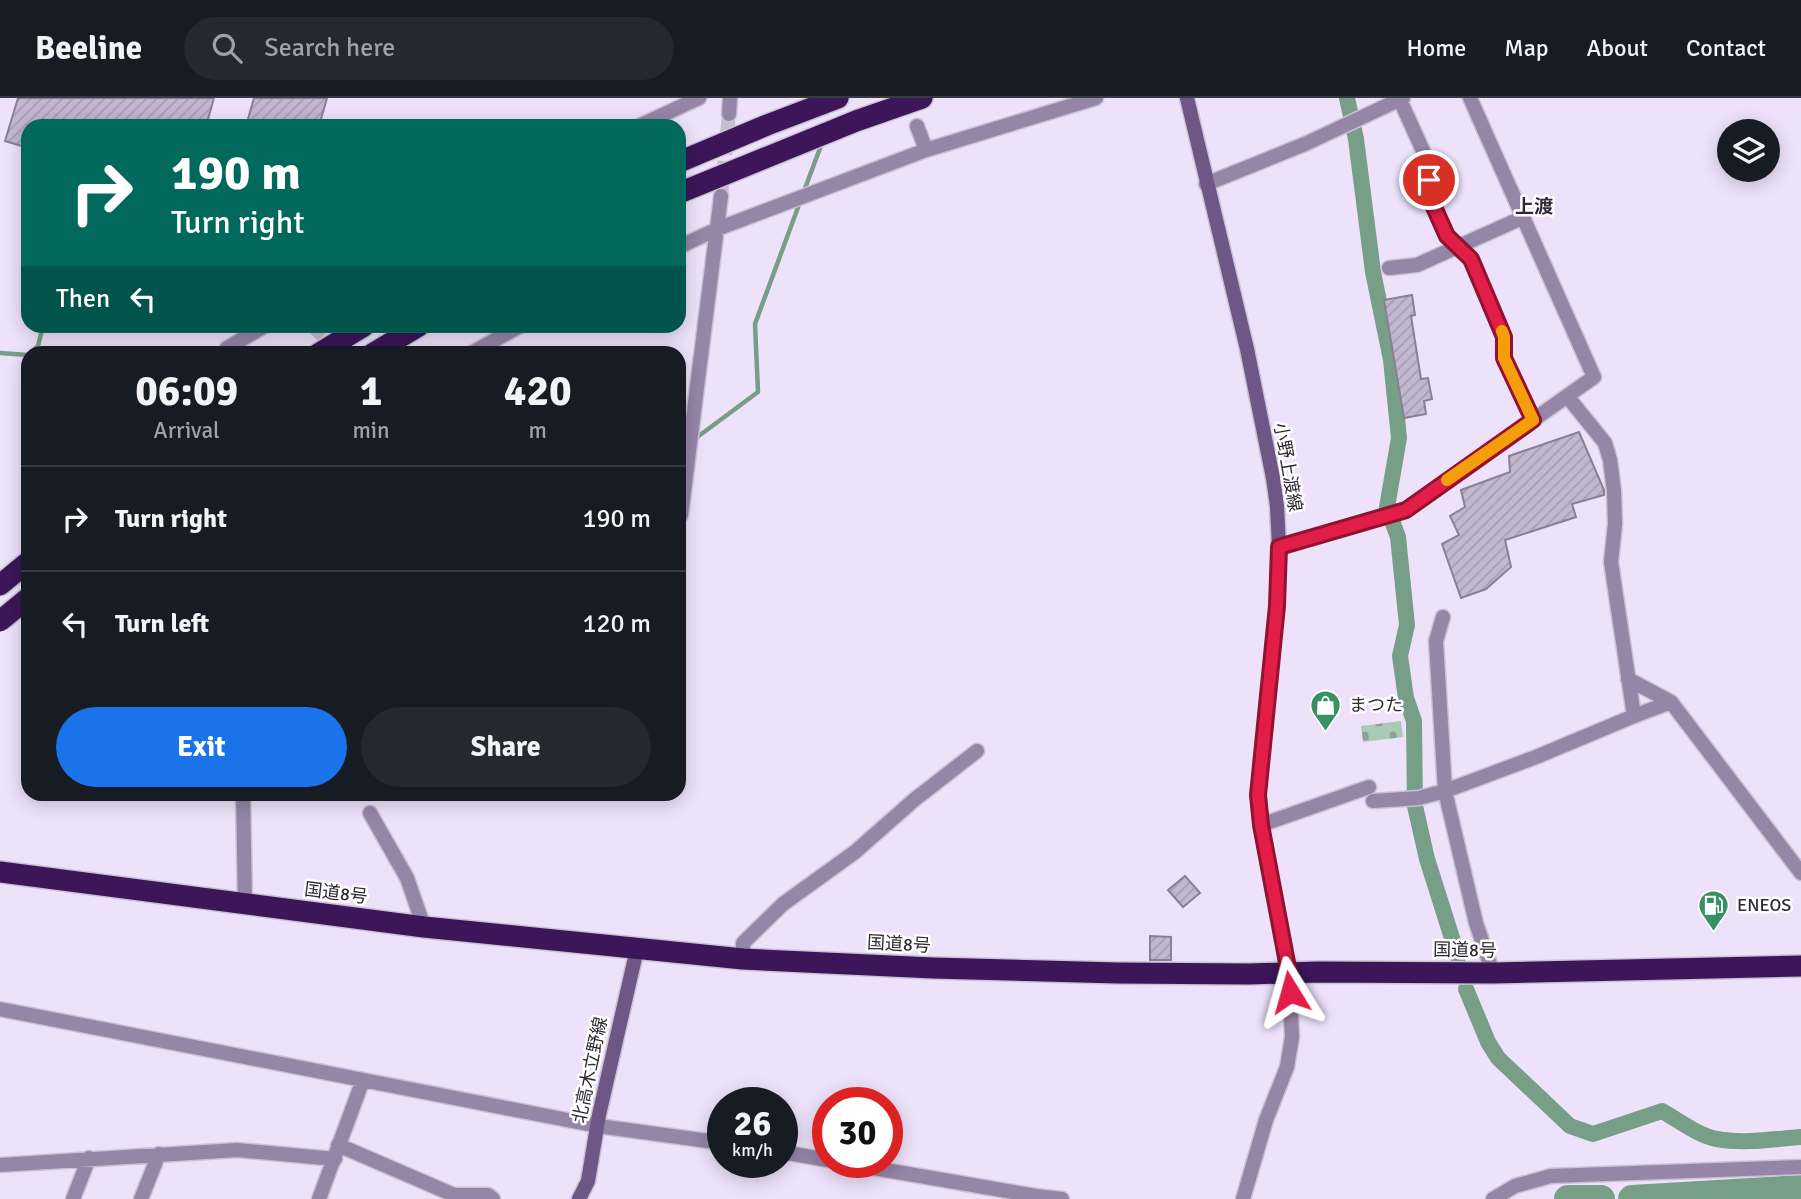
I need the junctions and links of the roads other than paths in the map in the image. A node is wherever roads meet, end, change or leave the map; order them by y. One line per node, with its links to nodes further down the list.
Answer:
1 (699, 98): 10 (street)
2 (730, 98): 9 (street)
3 (838, 98): 13 (highway)
4 (922, 98): 15 (highway)
5 (1096, 98): 12 (street)
6 (1187, 98): 14 (main road, 小野上渡線)
7 (1470, 98): 17 (street)
8 (1402, 99): 14 (street); 20 (street)
9 (729, 114)
10 (654, 119)
11 (917, 126): 12 (street)
12 (926, 150): 18 (street)
13 (686, 159)
14 (1206, 184): 33 (main road, 小野上渡線)
15 (686, 190)
16 (721, 196): 18 (street)
17 (1524, 216): 20 (street); 30 (street)
18 (717, 229): 19 (street); 32 (street)
19 (686, 244)
20 (1457, 247): 21 (street); 31 (street)
21 (1389, 268)
22 (253, 333): 26 (street)
23 (352, 333): 27 (highway)
24 (407, 333): 28 (highway)
25 (508, 333): 29 (street)
26 (230, 346)
27 (331, 346)
28 (385, 346)
29 (484, 346)
30 (1567, 396): 31 (street); 41 (street)
31 (1533, 420): 33 (street)
32 (686, 474)
33 (1279, 547): 48 (main road, 小野上渡線)
34 (21, 568): 35 (highway)
35 (0, 586)
36 (21, 604): 40 (highway, bridge)
37 (0, 609): 38 (street)
38 (21, 611)
39 (1443, 617): 45 (street)
40 (0, 621)
41 (1628, 679): 42 (street); 43 (street)
42 (1671, 702): 43 (street); 50 (street)
43 (1634, 716): 45 (street)
44 (977, 751): 54 (street)
45 (1445, 791): 48 (street); 57 (street)
46 (243, 801): 51 (street)
47 (370, 813): 52 (street)
48 (1261, 825): 56 (main road, 小野上渡線)
49 (0, 872): 51 (highway, 国道8号)
50 (1801, 873)
51 (245, 904): 52 (highway, 国道8号)
52 (424, 927): 53 (highway, 国道8号)
53 (637, 949): 54 (highway, 国道8号); 60 (main road, 北高木立野線)
54 (743, 959): 56 (highway, 国道8号)
55 (1801, 966): 57 (highway, 国道8号)
56 (1289, 973): 57 (highway, 国道8号); 77 (street)
57 (1493, 973)
58 (0, 1009): 59 (street)
59 (363, 1080): 60 (street); 62 (street)
60 (598, 1126): 61 (street); 74 (main road, 北高木立野線)
61 (707, 1141)
62 (337, 1152): 63 (street); 69 (street); 72 (street)
63 (159, 1154): 64 (street); 71 (street)
64 (89, 1158): 65 (street); 70 (street)
65 (0, 1164)
66 (1801, 1167): 78 (street)
67 (903, 1173): 68 (street)
68 (964, 1184): 75 (street); 76 (street)
69 (454, 1197): 73 (street)
70 (73, 1199)
71 (141, 1199)
72 (319, 1199)
73 (493, 1199)
74 (579, 1199)
75 (959, 1199)
76 (1062, 1199)
77 (1243, 1199)
78 (1493, 1199)

